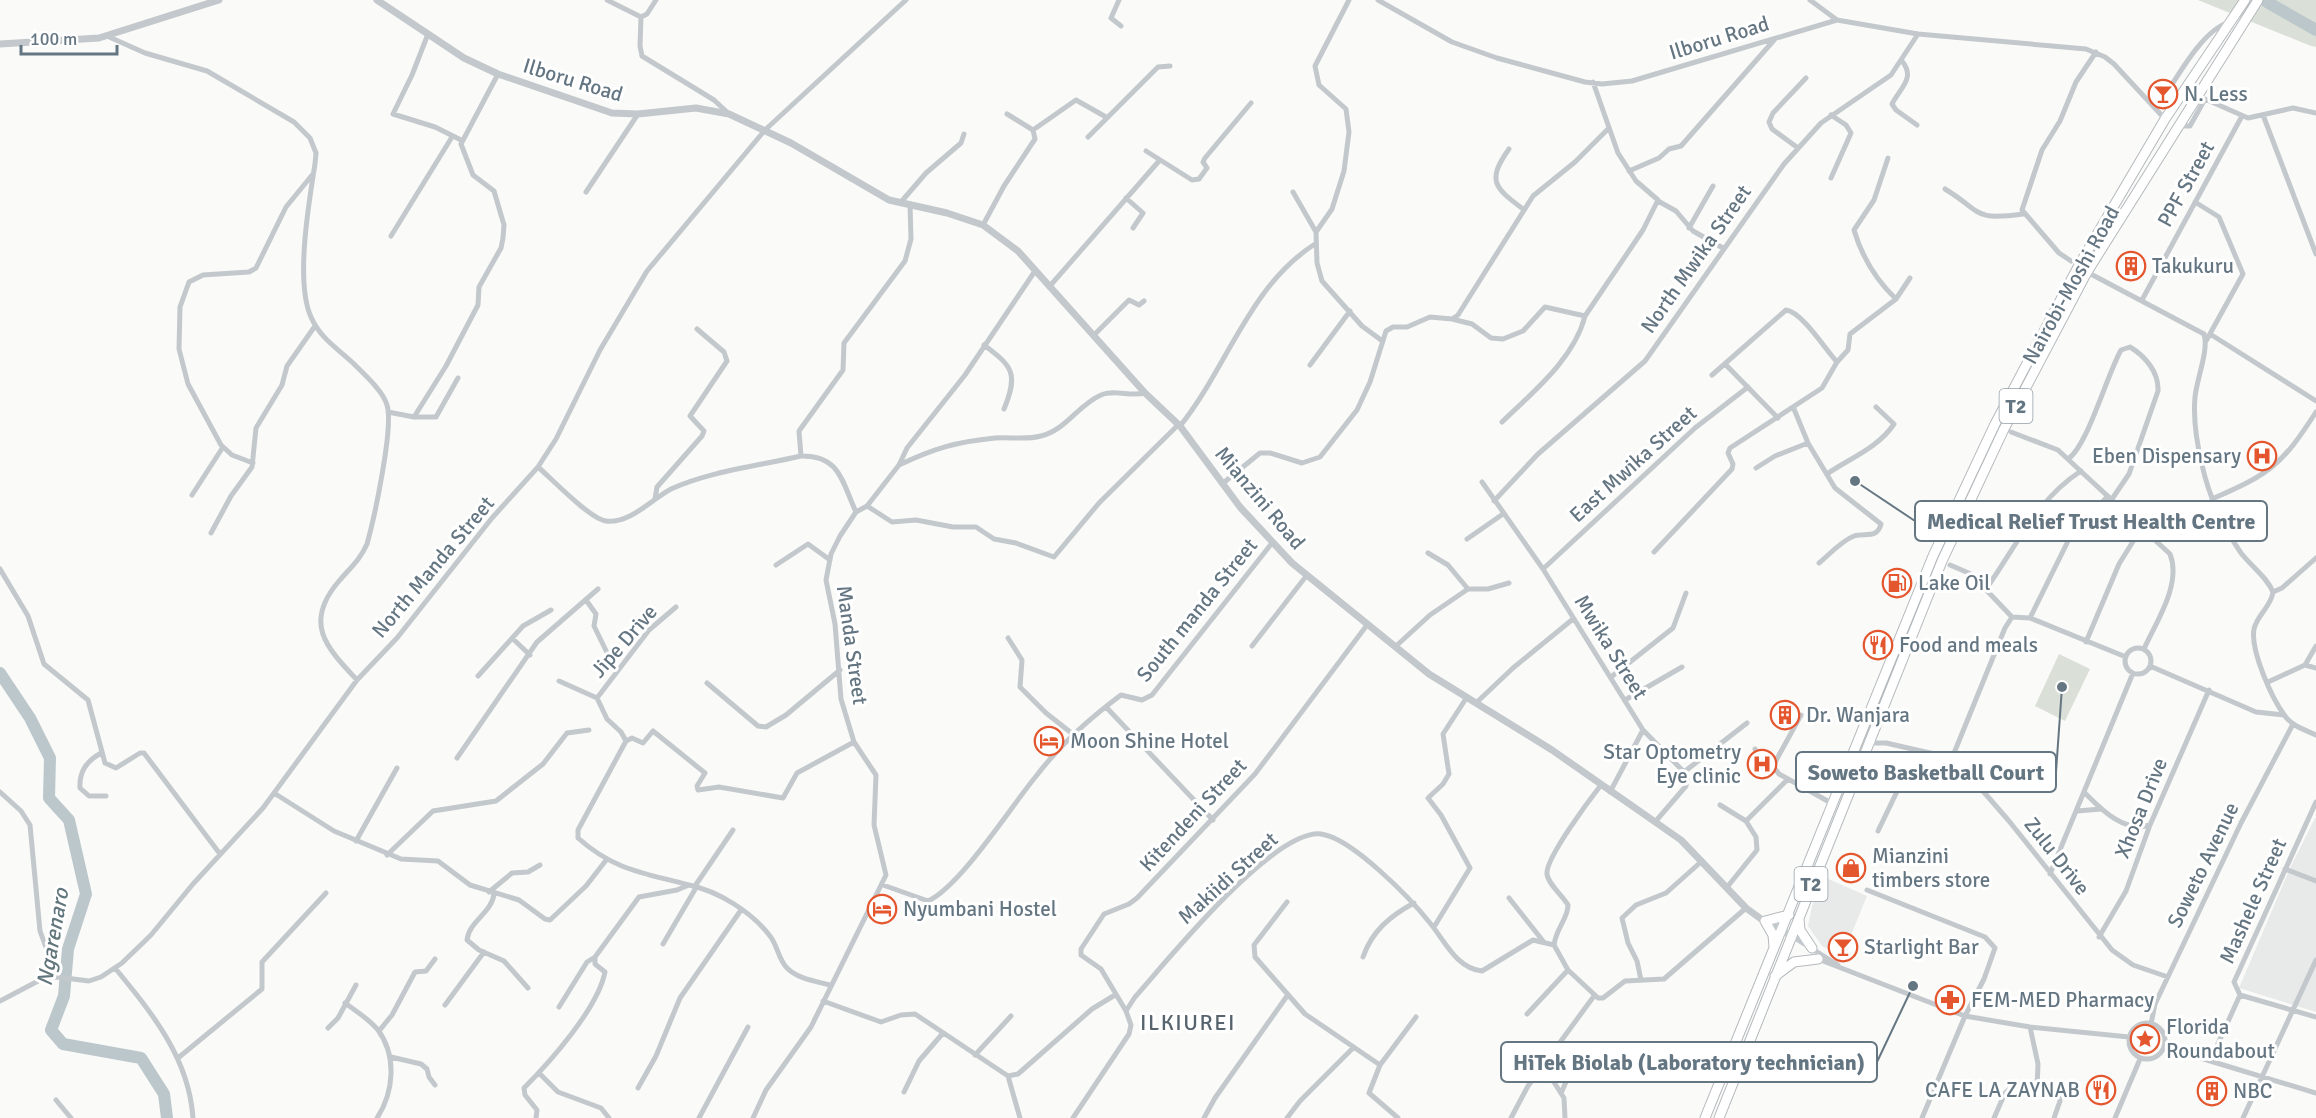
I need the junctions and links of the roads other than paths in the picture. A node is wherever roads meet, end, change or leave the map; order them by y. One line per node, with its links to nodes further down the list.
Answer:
1 (219, 0): 18 (street)
2 (377, 0): 16 (street, Ilboru Road)
3 (607, 0): 12 (street)
4 (656, 0): 12 (street)
5 (906, 0): 41 (street)
6 (1119, 0): 15 (street)
7 (1348, 0): 69 (street)
8 (1378, 0): 26 (street, Ilboru Road)
9 (1810, 0): 13 (street)
10 (2245, 0): 14 (highway, Nairobi-Moshi Road / T2)
11 (2258, 0): 39 (highway, Nairobi-Moshi Road / T2)
12 (641, 17): 31 (street)
13 (1837, 20): 17 (street, Ilboru Road); 19 (street, Ilboru Road)
14 (2231, 21): 28 (street); 37 (highway, Nairobi-Moshi Road / T2)
15 (1121, 26)
16 (428, 34): 24 (street, Ilboru Road); 44 (street)
17 (1918, 34): 21 (street, Ilboru Road); 22 (street, North Mwika Street)
18 (107, 36): 20 (street); 53 (street)
19 (1775, 39): 26 (street, Ilboru Road); 52 (street)
20 (0, 44)
21 (2096, 52): 28 (street, Ilboru Road); 65 (street)
22 (1902, 61): 33 (street, North Mwika Street); 38 (street)
23 (1170, 66): 36 (street)
24 (498, 74): 30 (street, Ilboru Road); 46 (street)
25 (1806, 78): 47 (street)
26 (1593, 82): 40 (street)
27 (1251, 103): 51 (street)
28 (2156, 109): 37 (street, Ilboru Road)
29 (2316, 113): 34 (street)
30 (638, 114): 31 (street, Ilboru Road); 57 (street)
31 (729, 114): 41 (street, Ilboru Road)
32 (1007, 114): 42 (street)
33 (1831, 115): 47 (street, North Mwika Street); 54 (street)
34 (2263, 115): 35 (street); 73 (street)
35 (2242, 116): 39 (street); 62 (street, PPF Street)
36 (1106, 117): 42 (street); 45 (street)
37 (2165, 119): 214 (highway, Nairobi-Moshi Road / T2)
38 (1917, 125)
39 (2176, 126): 76 (highway, Nairobi-Moshi Road / T2)
40 (1609, 129): 52 (street); 64 (street)
41 (765, 130): 61 (street, Mianzini Road); 116 (street, North Manda Street)
42 (1033, 130): 66 (street)
43 (964, 134): 61 (street)
44 (452, 137): 46 (street); 70 (street)
45 (1088, 137)
46 (461, 140): 105 (street)
47 (1798, 148): 72 (street, North Mwika Street)
48 (1509, 149): 64 (street)
49 (1146, 151): 51 (street)
50 (1888, 158): 79 (street)
51 (1159, 161): 59 (street)
52 (1629, 171): 60 (street)
53 (314, 172): 85 (street); 111 (street)
54 (1831, 178)
55 (1713, 186): 68 (street)
56 (1945, 189): 65 (street)
57 (586, 192)
58 (1293, 192): 69 (street)
59 (1126, 198): 67 (street); 78 (street)
60 (1658, 201): 68 (street); 83 (street)
61 (901, 202): 63 (street, Mianzini Road)
62 (2195, 202): 80 (street, PPF Street); 88 (street)
63 (910, 204): 66 (street, Mianzini Road); 112 (street)
64 (1523, 209): 84 (street)
65 (2022, 214): 74 (street)
66 (983, 225): 75 (street, Mianzini Road)
67 (1133, 228)
68 (1689, 228): 72 (street)
69 (1316, 232): 71 (street)
70 (391, 236)
71 (1315, 244): 82 (street); 108 (street)
72 (1723, 248): 126 (street, North Mwika Street)
73 (2316, 254)
74 (2071, 261)
75 (1035, 271): 78 (street, Mianzini Road); 91 (street, Manda Street)
76 (2087, 272): 80 (street); 197 (highway, Nairobi-Moshi Road / T2)
77 (1910, 278): 79 (street)
78 (1049, 286): 87 (street, Mianzini Road)
79 (1896, 299): 92 (street)
80 (2142, 300): 90 (street)
81 (1144, 301): 87 (street)
82 (1350, 311): 89 (street); 94 (street)
83 (1585, 316): 84 (street); 107 (street)
84 (1452, 319): 89 (street)
85 (315, 326): 103 (street); 114 (street)
86 (697, 329): 124 (street)
87 (1095, 334): 98 (street, Mianzini Road)
88 (2210, 334): 90 (street); 99 (street)
89 (1381, 340): 121 (street)
90 (2206, 341): 125 (street)
91 (984, 345): 101 (street); 115 (street, Manda Street)
92 (1837, 362): 93 (street); 102 (street)
93 (1725, 364): 95 (street); 97 (street)
94 (1311, 365)
95 (1712, 375)
96 (458, 378): 105 (street)
97 (1748, 387): 106 (street); 144 (street, East Mwika Street)
98 (1145, 393): 108 (street, Mianzini Road); 115 (street)
99 (2316, 400)
100 (1876, 407): 119 (street)
101 (1004, 409)
102 (1794, 409): 106 (street); 110 (street)
103 (388, 412): 105 (street); 177 (street)
104 (2316, 412): 125 (street)
105 (414, 417)
106 (1778, 418): 136 (street)
107 (1502, 422)
108 (1179, 425): 121 (street, Mianzini Road); 127 (street)
109 (2012, 432): 113 (street)
110 (1808, 443): 117 (street); 119 (street)
111 (222, 447): 114 (street); 122 (street)
112 (801, 456): 124 (street); 129 (street)
113 (2068, 459): 118 (street); 123 (street)
114 (253, 463): 132 (street)
115 (899, 465): 127 (street, Manda Street)
116 (538, 467): 124 (street); 177 (street, North Manda Street)
117 (1756, 468)
118 (2081, 471): 123 (street); 128 (street)
119 (1827, 474): 140 (street)
120 (1482, 482): 126 (street, Mwika Street)
121 (1222, 484): 135 (street, Mianzini Road)
122 (192, 495)
123 (2110, 497): 131 (street); 133 (street)
124 (655, 499)
125 (2212, 499): 150 (street)
126 (1494, 501): 130 (street, Mwika Street)
127 (867, 506): 129 (street, Manda Street)
128 (2038, 509): 133 (street); 148 (street)
129 (856, 512): 139 (street, Manda Street)
130 (1503, 514): 134 (street); 144 (street, Mwika Street)
131 (2142, 527): 161 (street); 165 (street)
132 (212, 533)
133 (2072, 535): 156 (street)
134 (1467, 539)
135 (1272, 543): 145 (street, Mianzini Road); 186 (street, South manda Street)
136 (1654, 552)
137 (1428, 553): 147 (street)
138 (2316, 558): 150 (street)
139 (830, 560): 141 (street); 172 (street, Manda Street)
140 (1819, 563)
141 (776, 565)
142 (1950, 565): 148 (street)
143 (0, 569): 200 (street)
144 (1543, 569): 157 (street, Mwika Street)
145 (1307, 575): 158 (street, Mianzini Road); 162 (street)
146 (1509, 583): 147 (street)
147 (1468, 589): 164 (street)
148 (1986, 589): 155 (street)
149 (598, 590): 152 (street)
150 (2273, 592): 179 (street)
151 (1686, 593): 176 (street)
152 (586, 600): 166 (street); 173 (street)
153 (676, 607): 173 (street, Jipe Drive)
154 (552, 610): 159 (street)
155 (2012, 618): 156 (street); 202 (street)
156 (2030, 618): 161 (street)
157 (1573, 619): 176 (street, Mwika Street); 185 (street)
158 (1367, 625): 164 (street, Mianzini Road); 218 (street, Kitendeni Street)
159 (512, 638): 166 (street); 175 (street)
160 (1008, 638): 193 (street)
161 (2086, 642): 167 (street)
162 (1252, 646)
163 (2316, 646): 168 (street)
164 (1395, 647): 182 (street, Mianzini Road)
165 (2144, 649): 167 (street); 169 (street)
166 (530, 655): 201 (street)
167 (2126, 657): 174 (street)
168 (2305, 665): 171 (street); 179 (street)
169 (2150, 666): 174 (street); 181 (street)
170 (1682, 667): 184 (street)
171 (2316, 668)
172 (840, 670): 180 (street); 196 (street, Manda Street)
173 (616, 671): 183 (street, Jipe Drive)
174 (2133, 674): 211 (street)
175 (478, 676)
176 (1611, 677): 184 (street, Mwika Street)
177 (357, 680): 210 (street, North Manda Street)
178 (559, 681): 183 (street)
179 (2268, 682): 188 (street)
180 (706, 683)
181 (2209, 690): 188 (street); 221 (street, Xhosa Drive)
182 (1467, 697): 185 (street, Mianzini Road); 247 (street)
183 (597, 698): 195 (street)
184 (1625, 700): 192 (street, Mwika Street)
185 (1476, 703): 207 (street, Mianzini Road)
186 (1106, 707): 193 (street, South manda Street); 218 (street)
187 (1801, 715): 203 (street)
188 (2284, 716): 190 (street)
189 (1747, 723): 205 (street)
190 (2293, 724): 194 (street); 266 (street, Soweto Avenue)
191 (589, 730): 226 (street)
192 (1643, 730): 205 (street, Mwika Street); 209 (street)
193 (1074, 735): 233 (street, South manda Street)
194 (2316, 735)
195 (626, 741): 196 (street); 227 (street)
196 (854, 742): 233 (street, Manda Street)
197 (1869, 742): 199 (street); 244 (highway, Nairobi-Moshi Road / T2)
198 (1755, 749): 203 (street)
199 (1917, 750): 202 (street); 223 (street)
200 (101, 753): 212 (street); 225 (street)
201 (457, 758)
202 (1952, 758): 231 (street, Zulu Drive)
203 (1773, 766): 206 (street)
204 (397, 768): 224 (street)
205 (1684, 772): 220 (street)
206 (1788, 779): 214 (street); 219 (street)
207 (1600, 785): 209 (street, Mianzini Road); 252 (street)
208 (0, 792): 264 (street)
209 (1610, 792): 220 (street, Mianzini Road)
210 (274, 793): 224 (street); 225 (street, North Manda Street)
211 (2085, 793): 216 (street); 217 (street)
212 (105, 796)
213 (2316, 802): 230 (street, Mashele Street)
214 (1833, 804): 245 (highway, Nairobi-Moshi Road / T2)
215 (1720, 805): 219 (street)
216 (2101, 808): 217 (street); 221 (street)
217 (2077, 811): 231 (street)
218 (1213, 820): 271 (street, Kitendeni Street)
219 (1746, 821): 235 (street)
220 (1655, 822): 228 (street, Mianzini Road)
221 (2150, 825): 249 (street, Xhosa Drive)
222 (733, 830): 234 (street)
223 (1878, 831)
224 (356, 841): 226 (street)
225 (220, 854): 261 (street, North Manda Street)
226 (387, 855): 237 (street)
227 (607, 859): 234 (street); 237 (street)
228 (1703, 860): 235 (street, Mianzini Road); 267 (street)
229 (540, 865): 237 (street)
230 (2285, 869): 232 (street); 272 (street, Mashele Street)
231 (2050, 874): 249 (street, Zulu Drive)
232 (2316, 881)
233 (883, 885): 269 (street)
234 (694, 886): 243 (street); 251 (street); 256 (street)
235 (1728, 886): 242 (street, Mianzini Road)
236 (1867, 890): 283 (street)
237 (491, 892): 255 (street)
238 (326, 893): 299 (street)
239 (1509, 898): 250 (street)
240 (1287, 902): 273 (street)
241 (1414, 903): 247 (street, Makiidi Street); 257 (street); 280 (street, Makiidi Street)
242 (1746, 908): 246 (street, Mianzini Road); 267 (street)
243 (741, 910): 269 (street); 310 (street)
244 (1799, 913): 248 (highway, Nairobi-Moshi Road / T2); 253 (highway)
245 (1789, 915): 246 (highway); 248 (highway, Nairobi-Moshi Road / T2)
246 (1765, 921): 248 (street, Mianzini Road); 254 (highway)
247 (1434, 927): 250 (street, Makiidi Street)
248 (1785, 935): 253 (street); 254 (highway, Nairobi-Moshi Road / T2); 258 (street); 265 (highway, Nairobi-Moshi Road / T2)
249 (2099, 937): 266 (street, Zulu Drive)
250 (1543, 940): 252 (street)
251 (663, 944)
252 (1554, 945): 263 (street)
253 (1812, 948): 258 (street)
254 (1774, 950): 330 (highway, Nairobi-Moshi Road / T2)
255 (484, 952): 270 (street); 278 (street)
256 (595, 957): 279 (street); 305 (street)
257 (1363, 957)
258 (1823, 958): 262 (street); 262 (street); 265 (highway)
259 (435, 959): 291 (street)
260 (2316, 960): 281 (street)
261 (114, 968): 264 (street, North Manda Street); 299 (street)
262 (1842, 968): 283 (street)
263 (1568, 970): 274 (street); 282 (street)
264 (57, 977): 275 (street)
265 (1774, 977): 331 (highway, Nairobi-Moshi Road / T2)
266 (2168, 977): 287 (street, Soweto Avenue)
267 (1641, 980): 274 (street)
268 (356, 985): 277 (street)
269 (830, 985): 276 (street)
270 (528, 988)
271 (1115, 995): 280 (street, Kitendeni Street); 307 (street)
272 (2240, 995): 281 (street, Mashele Street); 301 (street)
273 (1287, 996): 296 (street); 325 (street)
274 (1594, 996): 294 (street)
275 (0, 1001)
276 (823, 1001): 292 (street); 322 (street)
277 (345, 1004): 290 (street); 291 (street)
278 (445, 1005)
279 (559, 1007)
280 (1126, 1011): 324 (street)
281 (2293, 1012): 286 (street, Mashele Street); 308 (street)
282 (1527, 1014)
283 (1965, 1016): 289 (street); 332 (street)
284 (1011, 1017): 297 (street)
285 (1416, 1017): 303 (street)
286 (2316, 1017)
287 (2151, 1024): 293 (street); 295 (street)
288 (748, 1027): 321 (street)
289 (2030, 1027): 293 (street); 311 (street)
290 (328, 1028)
291 (379, 1031): 298 (street)
292 (943, 1033): 297 (street); 313 (street)
293 (2129, 1037): 300 (street)
294 (1557, 1044): 302 (street); 304 (street)
295 (2164, 1047): 300 (street); 301 (street)
296 (1353, 1048): 303 (street); 326 (street)
297 (975, 1055): 307 (street)
298 (391, 1057): 309 (street); 318 (street)
299 (178, 1058): 317 (street)
300 (2140, 1059): 335 (street)
301 (2211, 1059): 308 (street)
302 (1575, 1061): 306 (street); 312 (street)
303 (1380, 1065): 327 (street)
304 (1543, 1065): 312 (street); 328 (street)
305 (539, 1073): 319 (street); 320 (street)
306 (1588, 1074)
307 (1008, 1076): 323 (street)
308 (2264, 1077): 314 (street); 336 (street)
309 (435, 1085)
310 (638, 1088)
311 (2037, 1088): 333 (street); 334 (street)
312 (1562, 1091): 329 (street)
313 (904, 1092)
314 (2316, 1093)
315 (56, 1100): 316 (street)
316 (71, 1118)
317 (194, 1118)
318 (377, 1118)
319 (537, 1118)
320 (609, 1118)
321 (699, 1118)
322 (753, 1118)
323 (1020, 1118)
324 (1073, 1118)
325 (1204, 1118)
326 (1287, 1118)
327 (1398, 1118)
328 (1511, 1118)
329 (1565, 1118)
330 (1705, 1118)
331 (1719, 1118)
332 (1922, 1118)
333 (1994, 1118)
334 (2054, 1118)
335 (2115, 1118)
336 (2243, 1118)

